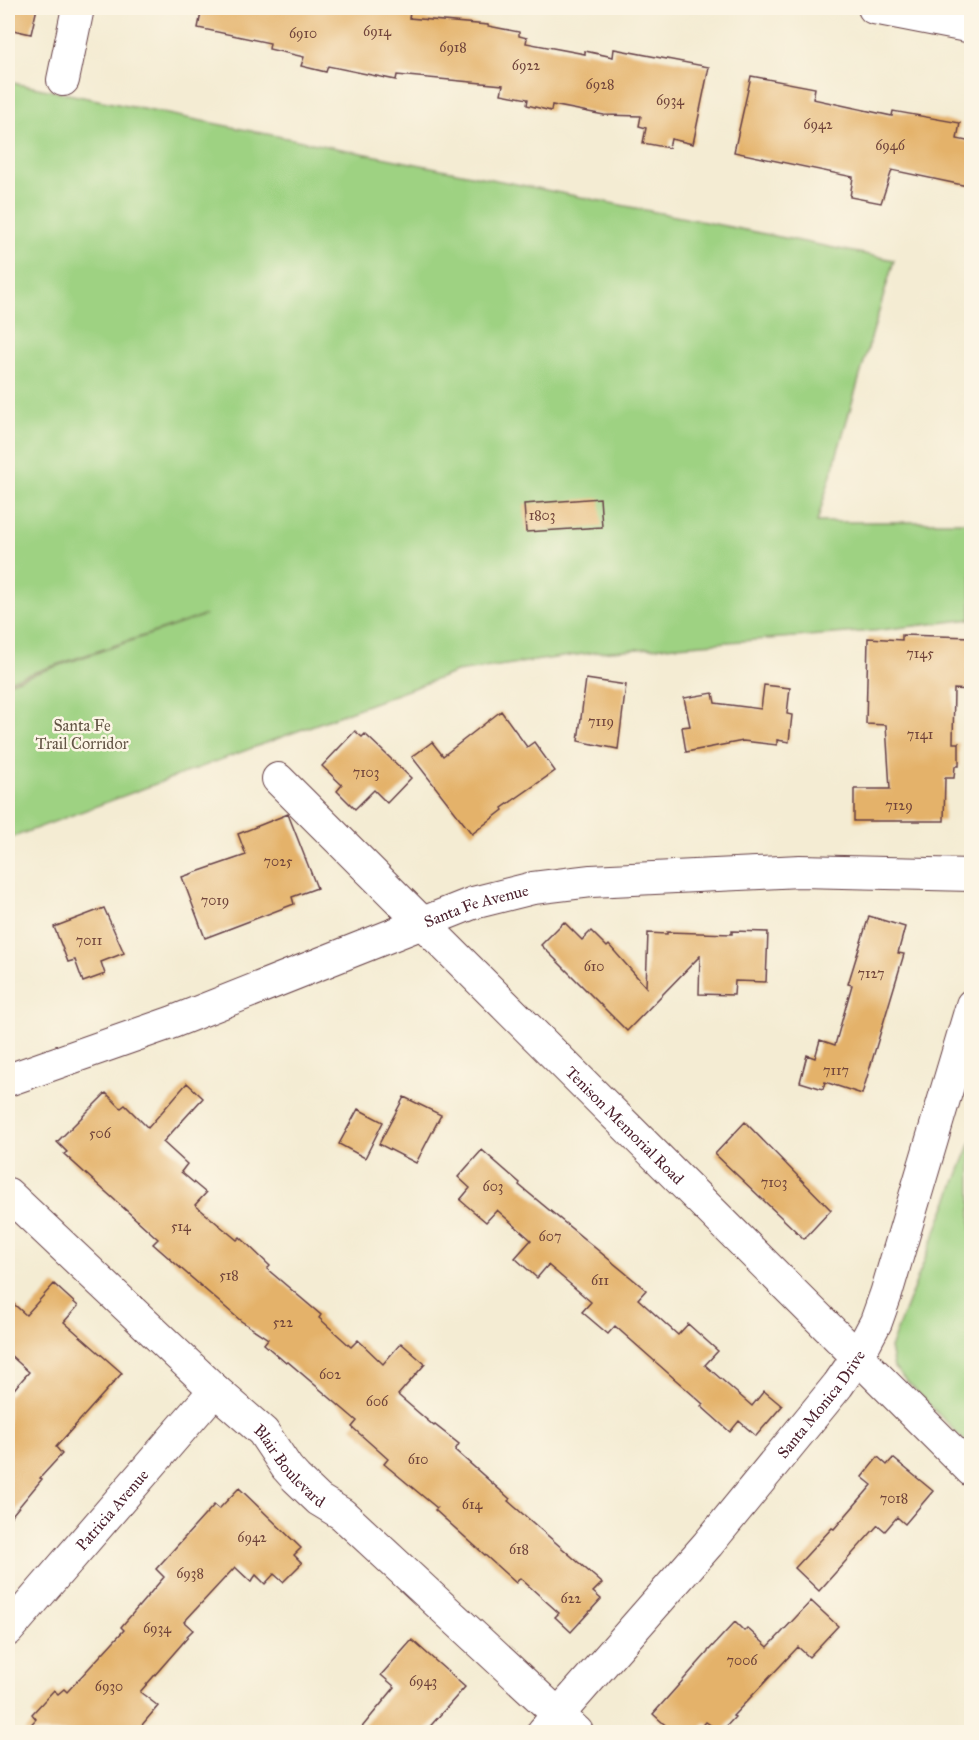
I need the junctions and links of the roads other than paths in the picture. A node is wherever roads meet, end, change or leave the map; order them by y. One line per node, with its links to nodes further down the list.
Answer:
1 (78, 8): 4 (street)
2 (874, 8): 3 (street)
3 (972, 27)
4 (63, 81)
5 (278, 779): 7 (street, Tenison Memorial Road)
6 (972, 875): 7 (street, Santa Fe Avenue)
7 (423, 923): 9 (street, Santa Fe Avenue); 11 (street, Tenison Memorial Road)
8 (972, 1005): 11 (street, Santa Monica Drive)
9 (8, 1080)
10 (8, 1194): 12 (street, Blair Boulevard)
11 (858, 1356): 13 (street, Tenison Memorial Road); 15 (street, Santa Monica Drive)
12 (215, 1390): 14 (street, Patricia Avenue); 15 (street, Blair Boulevard)
13 (972, 1471)
14 (8, 1630)
15 (559, 1727)

